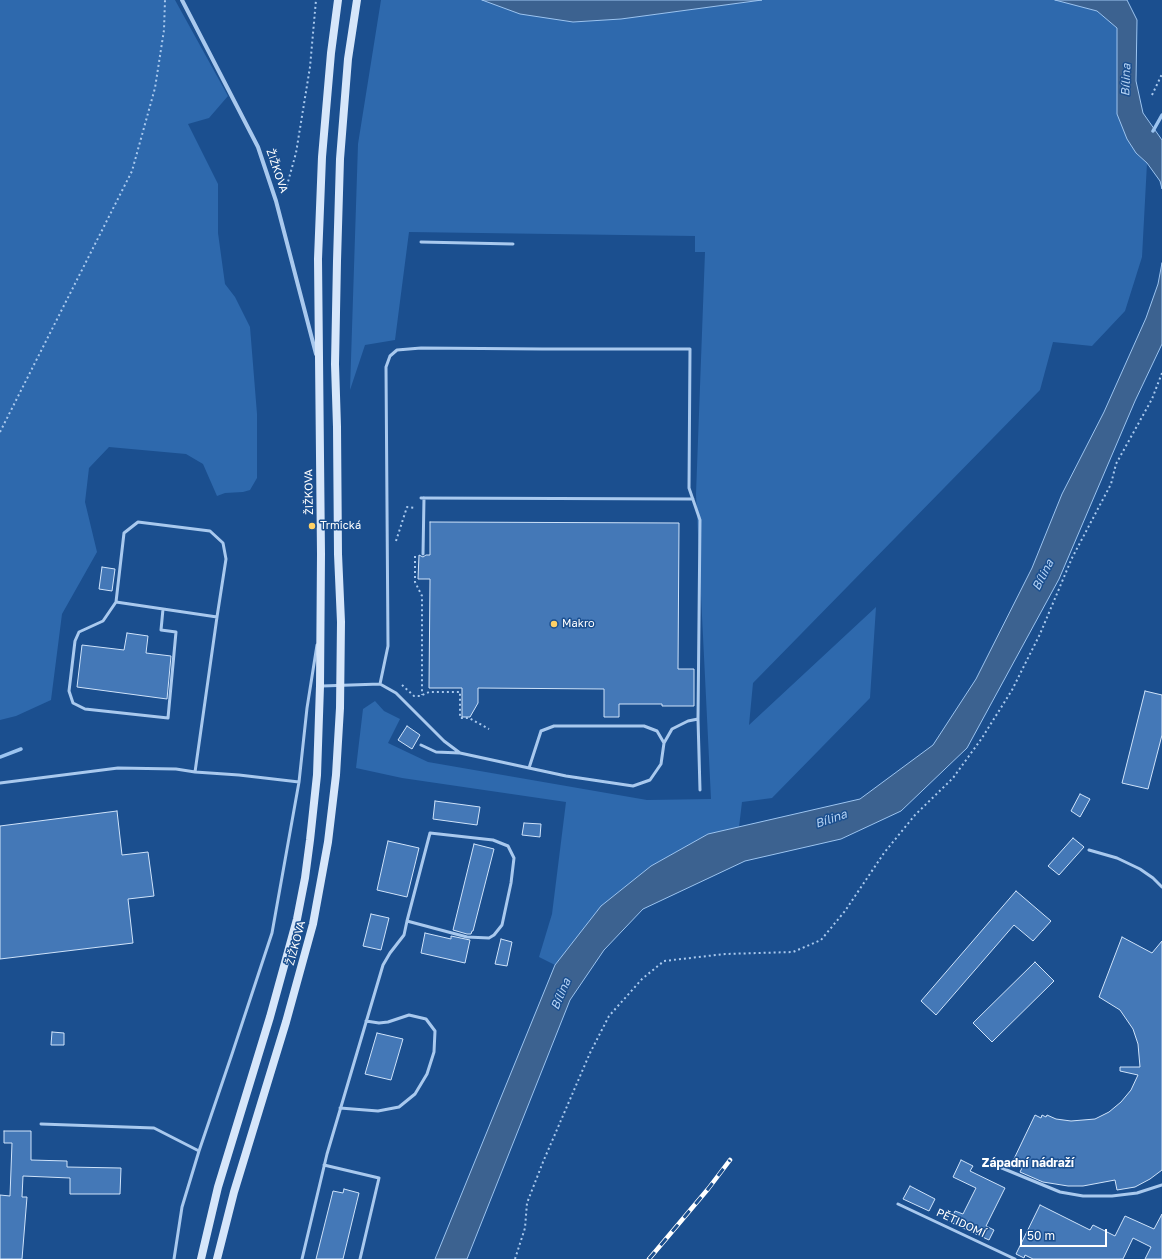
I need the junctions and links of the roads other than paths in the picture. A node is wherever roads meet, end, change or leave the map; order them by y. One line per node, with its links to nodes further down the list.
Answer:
1 (182, 0): 6 (street, ŽIŽKOVA)
2 (338, 0): 6 (main road, ŽIŽKOVA)
3 (357, 0): 15 (main road, ŽIŽKOVA)
4 (421, 242): 5 (lane)
5 (513, 244)
6 (318, 362): 12 (main road, ŽIŽKOVA)
7 (693, 499): 8 (lane); 13 (lane); 16 (lane)
8 (423, 554)
9 (116, 602): 10 (lane); 10 (lane); 11 (lane)
10 (163, 609): 11 (lane)
11 (217, 617): 21 (lane)
12 (320, 622): 14 (main road, ŽIŽKOVA); 22 (lane, ŽIŽKOVA)
13 (380, 684): 15 (lane); 19 (lane)
14 (320, 686): 15 (lane); 37 (main road, ŽIŽKOVA)
15 (341, 686): 38 (main road, ŽIŽKOVA)
16 (698, 720): 17 (lane); 24 (lane)
17 (664, 743): 20 (lane); 20 (lane)
18 (421, 745): 19 (lane)
19 (460, 753): 20 (lane)
20 (529, 768)
21 (195, 772): 22 (lane); 23 (lane)
22 (299, 782): 31 (lane, ŽIŽKOVA)
23 (0, 784)
24 (700, 790)
25 (1089, 850): 26 (lane)
26 (1162, 887)
27 (407, 921): 27 (lane); 28 (lane)
28 (366, 1021): 29 (lane); 29 (lane)
29 (340, 1108): 32 (lane)
30 (40, 1124): 31 (lane)
31 (199, 1151): 36 (lane, ŽIŽKOVA)
32 (324, 1165): 39 (lane); 40 (lane)
33 (997, 1166): 34 (lane)
34 (1162, 1185)
35 (898, 1204): 41 (lane, PĚTIDOMÍ)
36 (174, 1259)
37 (201, 1259)
38 (217, 1259)
39 (302, 1259)
40 (360, 1259)
41 (1015, 1259)

